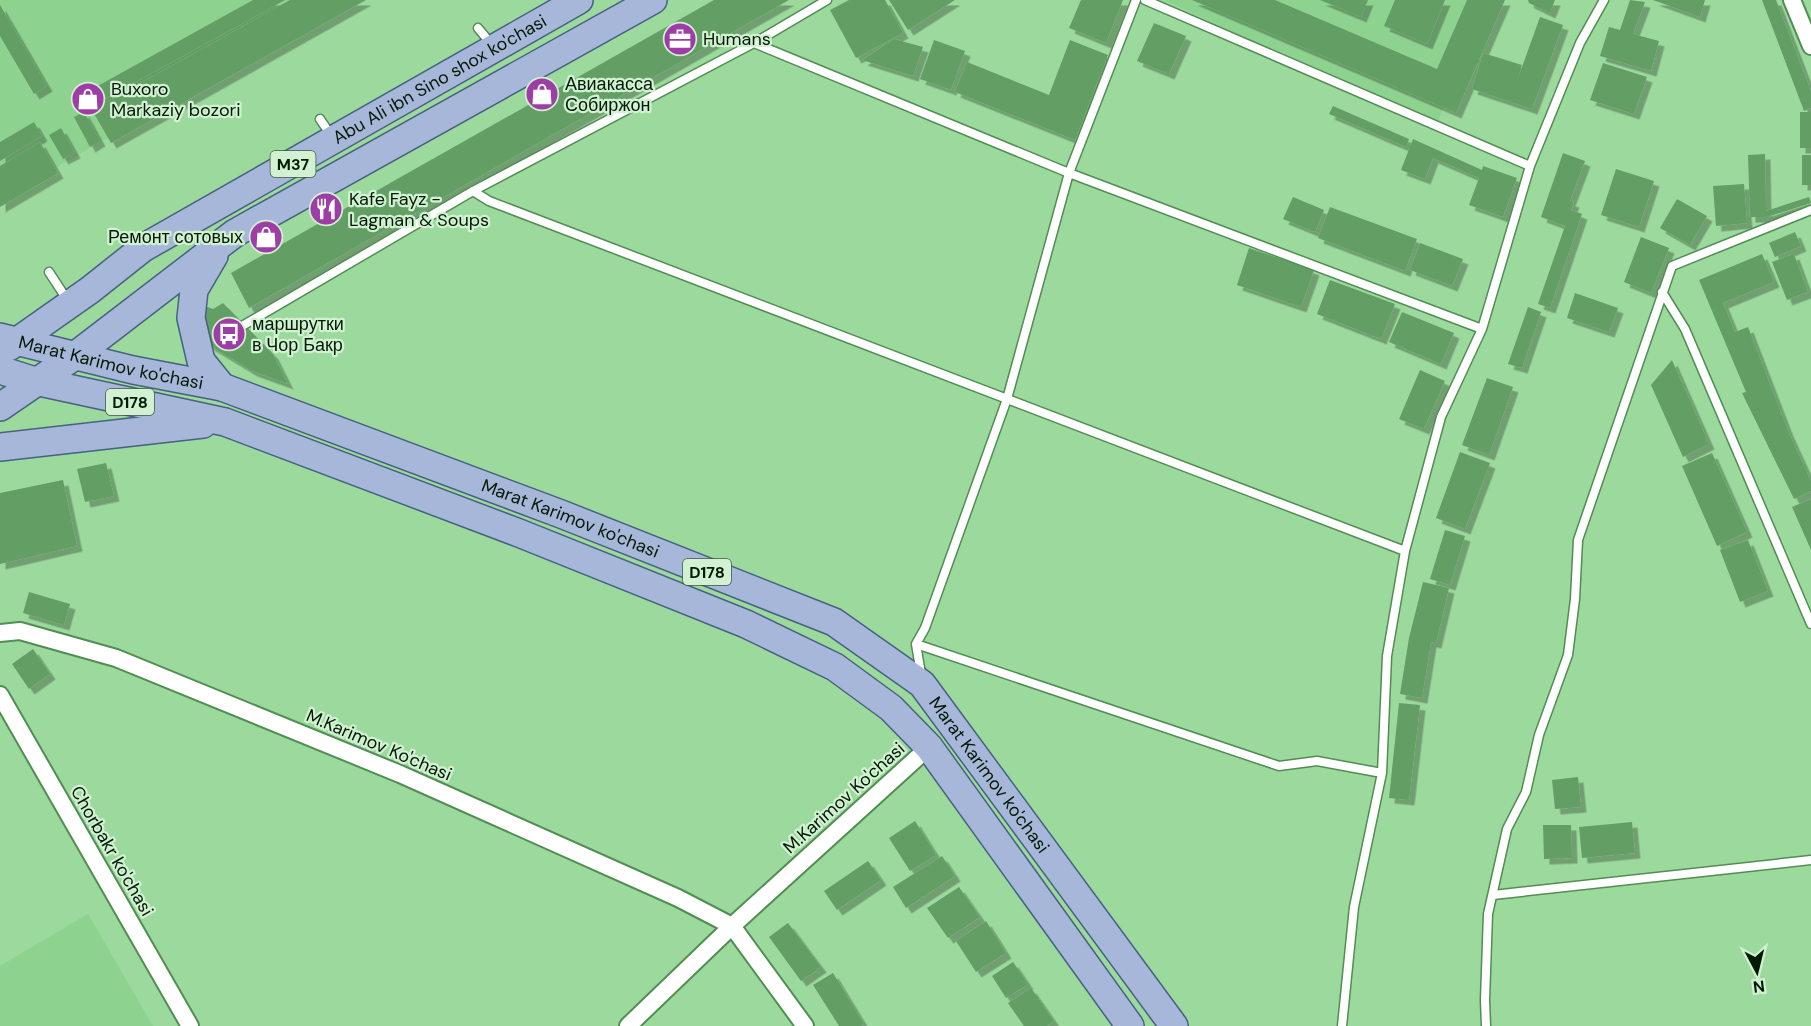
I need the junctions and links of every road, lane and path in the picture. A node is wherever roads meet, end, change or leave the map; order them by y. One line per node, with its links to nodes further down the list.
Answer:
1 (579, 0): 17 (main road, Abu Ali ibn Sino shox ko'chasi / M37)
2 (653, 0): 14 (main road, Abu Ali ibn Sino shox ko'chasi / M37)
3 (826, 0): 8 (lane)
4 (1136, 0): 11 (lane)
5 (1145, 0): 10 (lane)
6 (1604, 0): 10 (lane)
7 (1792, 0): 9 (street)
8 (754, 43): 11 (lane); 12 (lane)
9 (1811, 46)
10 (1530, 166): 19 (lane)
11 (1069, 173): 19 (lane); 25 (lane)
12 (473, 191): 18 (lane); 25 (lane)
13 (1811, 210): 16 (lane)
14 (235, 233): 21 (main road, Abu Ali ibn Sino shox ko'chasi / M37); 24 (main road)
15 (49, 272): 17 (lane)
16 (1662, 292): 30 (lane); 38 (lane)
17 (70, 304): 20 (main road, Abu Ali ibn Sino shox ko'chasi / M37)
18 (237, 329)
19 (1482, 329): 29 (lane)
20 (6, 344): 21 (main road, Marat Karimov ko'chasi / D178)
21 (76, 355): 23 (main road, Abu Ali ibn Sino shox ko'chasi); 24 (main road, Marat Karimov ko'chasi / D178)
22 (0, 370): 23 (main road, Marat Karimov ko'chasi / D178)
23 (35, 381): 26 (main road, Abu Ali ibn Sino shox ko'chasi); 27 (main road, Marat Karimov ko'chasi / D178)
24 (222, 387): 33 (main road, Marat Karimov ko'chasi / D178)
25 (1007, 399): 29 (lane); 32 (lane)
26 (0, 407)
27 (225, 422): 28 (main road); 35 (main road, Marat Karimov ko'chasi / D178)
28 (0, 447)
29 (1405, 551): 36 (lane)
30 (1811, 624)
31 (0, 633): 39 (street, M.Karimov Ko'chasi)
32 (916, 644): 33 (lane); 36 (lane)
33 (922, 684): 44 (main road, Marat Karimov ko'chasi / D178)
34 (0, 695): 40 (street, Chorbakr ko'chasi)
35 (929, 747): 39 (street, M.Karimov Ko'chasi); 43 (main road, Marat Karimov ko'chasi / D178)
36 (1382, 773): 45 (lane)
37 (1811, 860): 38 (lane)
38 (1493, 894): 46 (lane)
39 (732, 926): 41 (street, M.Karimov Ko'chasi); 42 (street, M.Karimov Ko'chasi)
40 (190, 1026)
41 (628, 1026)
42 (805, 1026)
43 (1130, 1026)
44 (1174, 1026)
45 (1342, 1026)
46 (1486, 1026)

